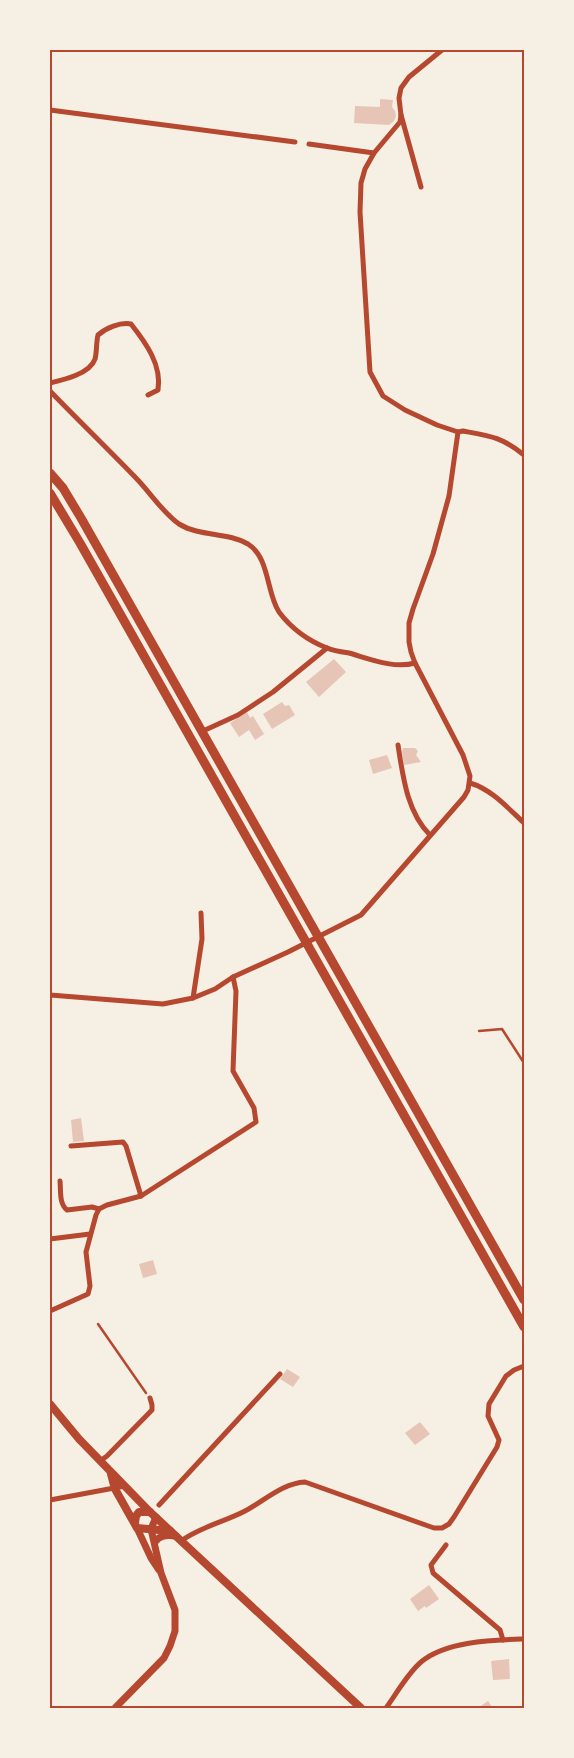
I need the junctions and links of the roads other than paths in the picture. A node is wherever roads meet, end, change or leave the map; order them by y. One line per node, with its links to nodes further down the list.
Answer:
1 (442, 50): 3 (street)
2 (50, 110): 4 (street)
3 (401, 115): 6 (street); 7 (street)
4 (295, 142)
5 (309, 144): 6 (street)
6 (374, 153): 11 (street)
7 (422, 187)
8 (50, 384): 10 (street)
9 (50, 391): 15 (street)
10 (148, 396)
11 (458, 432): 12 (street); 16 (street)
12 (524, 455)
13 (50, 473): 17 (main road)
14 (50, 493): 36 (main road)
15 (327, 648): 16 (street); 17 (street)
16 (415, 663): 19 (street)
17 (203, 731): 34 (main road)
18 (398, 745): 21 (street)
19 (470, 783): 20 (street); 21 (street)
20 (524, 823)
21 (430, 835): 23 (street)
22 (200, 913): 25 (street)
23 (233, 978): 25 (street); 30 (street)
24 (50, 995): 25 (street)
25 (194, 998)
26 (479, 1031): 27 (lane)
27 (524, 1063)
28 (71, 1146): 30 (street)
29 (60, 1181): 31 (street)
30 (141, 1196): 31 (street)
31 (100, 1209): 32 (street)
32 (90, 1234): 33 (street); 35 (street)
33 (50, 1239)
34 (524, 1300)
35 (50, 1311)
36 (524, 1327)
37 (524, 1366): 50 (street)
38 (280, 1374): 46 (street)
39 (150, 1398): 41 (street)
40 (50, 1404): 41 (main road)
41 (100, 1461): 42 (main road)
42 (111, 1472): 43 (main road); 44 (main road)
43 (125, 1486): 44 (street); 47 (main road)
44 (115, 1489): 45 (street); 48 (main road)
45 (50, 1500)
46 (158, 1505)
47 (153, 1514): 48 (main road); 49 (street); 50 (main road)
48 (136, 1526): 49 (main road); 53 (street)
49 (151, 1529): 50 (main road); 51 (street)
50 (176, 1536): 51 (street); 57 (main road)
51 (155, 1542): 53 (street)
52 (446, 1545): 55 (street)
53 (161, 1573): 56 (street)
54 (524, 1639): 55 (street)
55 (503, 1640): 58 (street)
56 (115, 1708)
57 (361, 1708)
58 (386, 1708)

